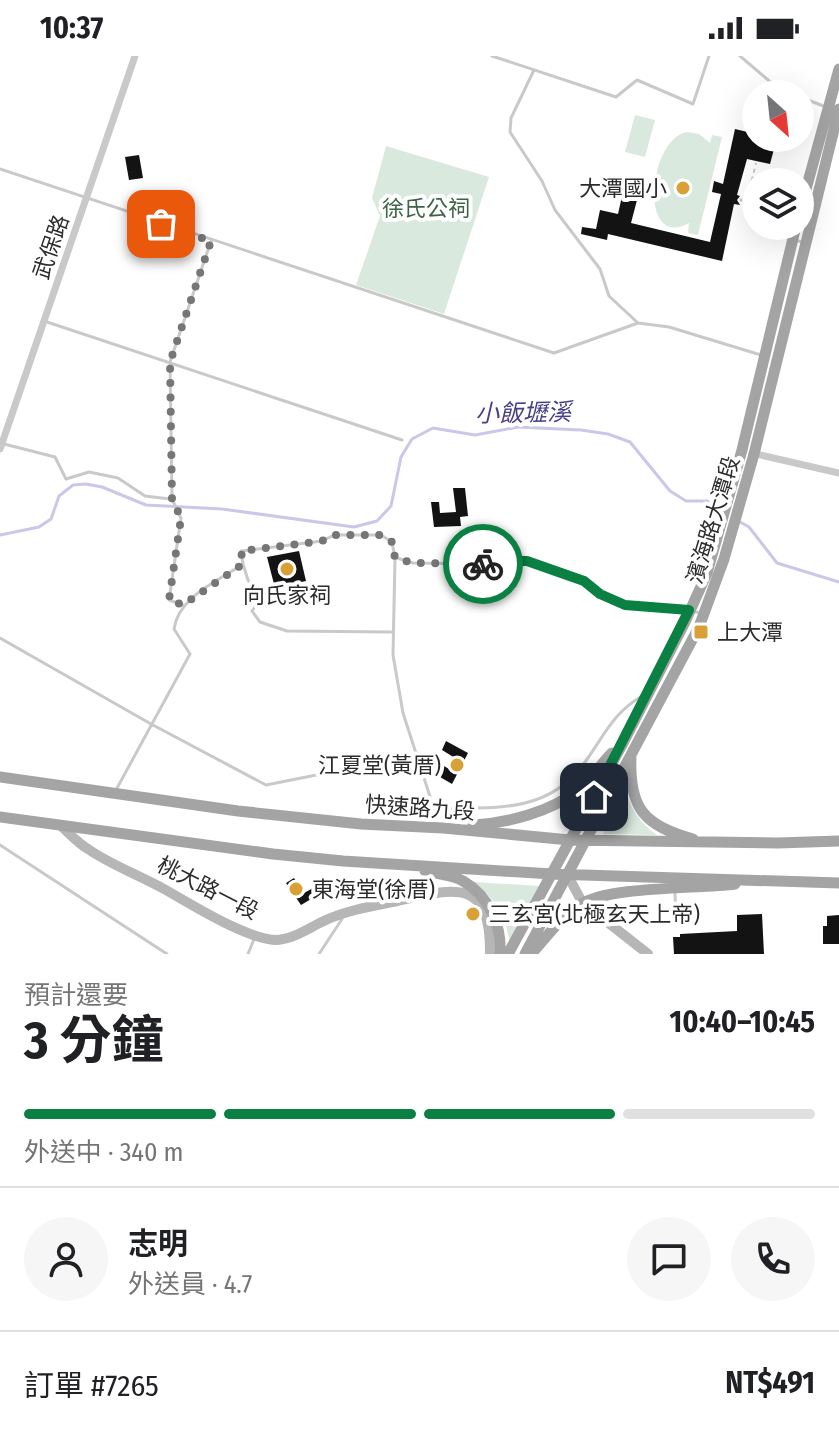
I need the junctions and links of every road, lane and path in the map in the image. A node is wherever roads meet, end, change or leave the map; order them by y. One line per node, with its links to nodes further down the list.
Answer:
1 (135, 56): 14 (street, 武保路)
2 (492, 56): 6 (lane)
3 (709, 56): 6 (lane)
4 (740, 56): 7 (lane)
5 (839, 69): 9 (main road)
6 (534, 70): 19 (lane)
7 (768, 80)
8 (814, 102): 9 (lane)
9 (836, 110): 13 (main road); 17 (main road, 濱海路大潭段)
10 (756, 163): 11 (path)
11 (755, 168)
12 (0, 169): 14 (lane)
13 (814, 172)
14 (87, 199): 16 (lane); 18 (street, 武保路)
15 (793, 240): 17 (lane); 20 (main road, 濱海路大潭段)
16 (211, 241): 19 (lane); 21 (lane)
17 (806, 243): 24 (main road, 濱海路大潭段)
18 (44, 321): 21 (lane); 23 (street, 武保路)
19 (638, 323): 20 (lane)
20 (764, 356): 24 (main road, 濱海路大潭段)
21 (170, 362): 22 (lane); 26 (lane)
22 (402, 440)
23 (1, 445): 26 (lane)
24 (748, 452): 25 (street); 27 (main road, 濱海路大潭段)
25 (839, 473)
26 (172, 499): 30 (lane)
27 (728, 522): 31 (main road, 濱海路大潭段); 32 (main road, 濱海路大潭段)
28 (395, 558): 29 (lane); 31 (lane); 33 (lane)
29 (243, 564): 30 (lane); 33 (lane)
30 (183, 605): 36 (lane)
31 (689, 610): 32 (lane); 35 (main road, 濱海路大潭段)
32 (703, 615): 38 (main road, 濱海路大潭段)
33 (391, 632): 39 (lane)
34 (0, 638): 36 (lane)
35 (648, 692): 37 (main road, 濱海路大潭段); 39 (lane)
36 (151, 724): 39 (lane); 41 (lane)
37 (624, 741): 44 (main road); 45 (main road, 濱海路大潭段)
38 (632, 753): 46 (main road, 濱海路大潭段); 48 (main road)
39 (417, 755)
40 (0, 777): 41 (main road, 快速路九段)
41 (115, 795): 44 (main road, 快速路九段)
42 (0, 817): 43 (main road)
43 (60, 825): 50 (main road); 59 (street, 桃大路一段)
44 (443, 828): 45 (main road, 快速路九段)
45 (570, 840): 46 (main road, 快速路九段); 51 (main road, 濱海路大潭段)
46 (586, 840): 48 (main road, 快速路九段); 52 (main road, 濱海路大潭段)
47 (839, 841): 48 (main road, 快速路九段)
48 (709, 843)
49 (0, 845): 60 (lane)
50 (401, 864): 51 (main road); 64 (main road)
51 (552, 874): 52 (main road); 65 (main road, 濱海路大潭段)
52 (567, 874): 53 (main road); 56 (street); 66 (main road, 濱海路大潭段)
53 (750, 881): 54 (main road); 55 (main road)
54 (839, 883)
55 (674, 889): 56 (main road); 58 (lane)
56 (582, 902): 66 (main road); 67 (street)
57 (346, 912): 59 (street, 桃大路一段); 62 (lane); 63 (street, 桃大路一段)
58 (676, 925)
59 (256, 935): 61 (lane)
60 (167, 954)
61 (248, 954)
62 (319, 954)
63 (490, 954)
64 (500, 954)
65 (508, 954)
66 (528, 954)
67 (648, 954)

